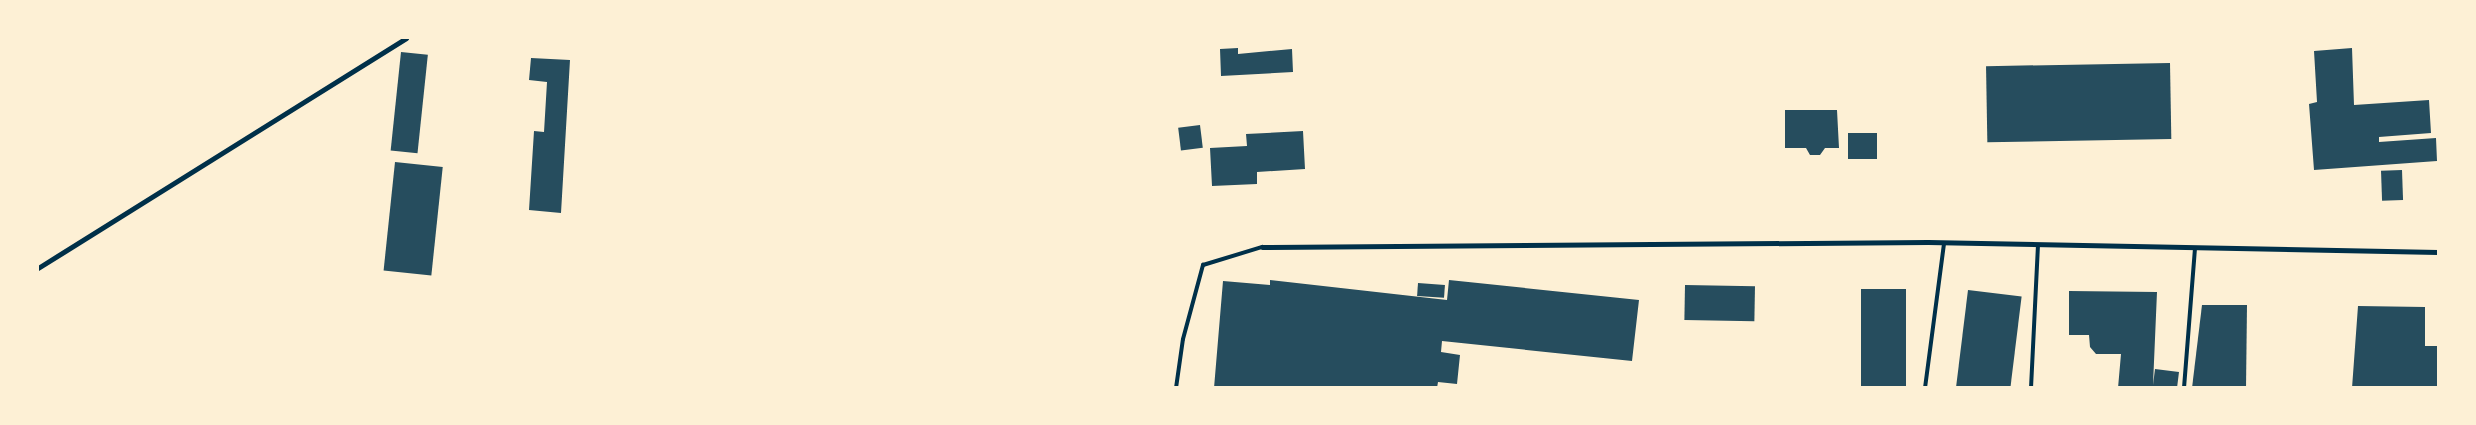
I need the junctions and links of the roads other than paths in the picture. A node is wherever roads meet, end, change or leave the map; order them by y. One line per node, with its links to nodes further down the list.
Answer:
1 (406, 38): 7 (street)
2 (1944, 243): 3 (street); 4 (street); 9 (lane)
3 (2038, 245): 5 (street); 10 (lane)
4 (1262, 247): 8 (lane)
5 (2195, 248): 6 (street); 11 (lane)
6 (2438, 252)
7 (38, 268)
8 (1176, 388)
9 (1925, 388)
10 (2031, 388)
11 (2184, 388)

